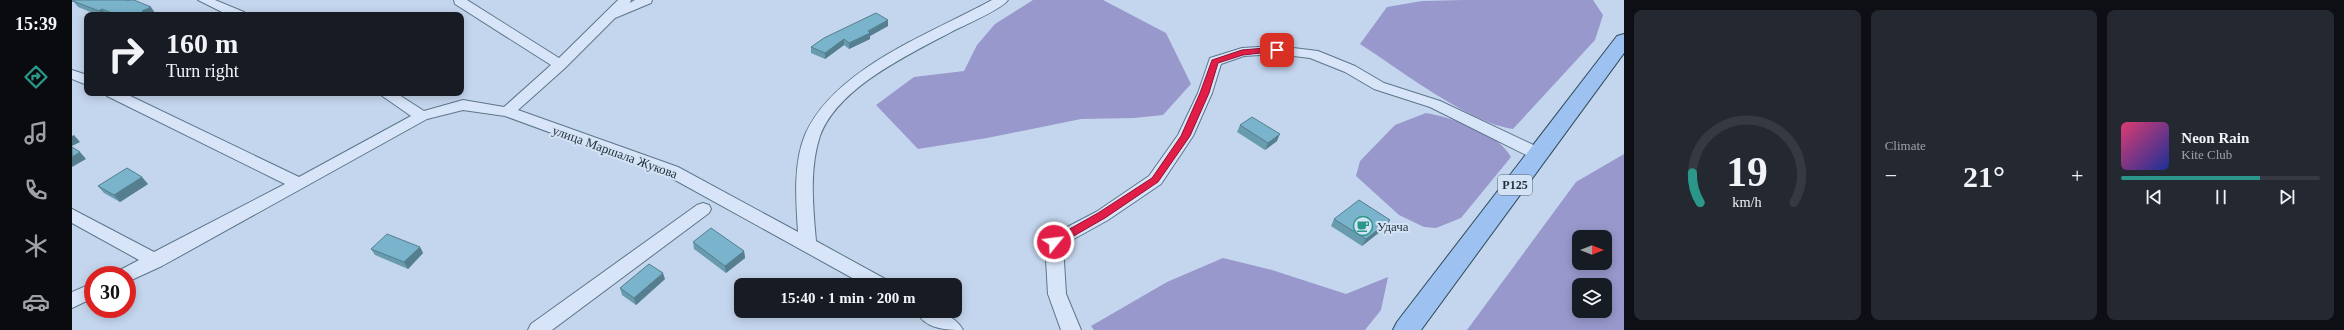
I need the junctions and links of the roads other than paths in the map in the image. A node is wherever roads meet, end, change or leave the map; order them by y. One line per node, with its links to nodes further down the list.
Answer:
1 (204, 0): 6 (street)
2 (625, 0): 7 (street)
3 (646, 0): 7 (street)
4 (1002, 0): 20 (street)
5 (460, 1): 9 (street)
6 (232, 12)
7 (609, 17): 9 (street)
8 (1624, 40): 16 (main road, Р125)
9 (560, 65): 14 (street)
10 (72, 74): 11 (street)
11 (84, 80)
12 (118, 96): 17 (street)
13 (390, 96): 15 (street)
14 (507, 112): 15 (street, улица Маршала Жукова); 20 (street, улица Маршала Жукова)
15 (422, 116): 17 (street, улица Маршала Жукова)
16 (1538, 154): 29 (street); 30 (main road, Р125)
17 (299, 184): 21 (street, улица Маршала Жукова)
18 (703, 209): 27 (street)
19 (72, 215): 21 (street)
20 (807, 244): 23 (street, улица Маршала Жукова)
21 (156, 261): 22 (street, улица Маршала Жукова)
22 (136, 270)
23 (868, 278)
24 (84, 294): 25 (street)
25 (72, 300)
26 (935, 318): 28 (street)
27 (538, 330)
28 (953, 330)
29 (1071, 330)
30 (1406, 330)

